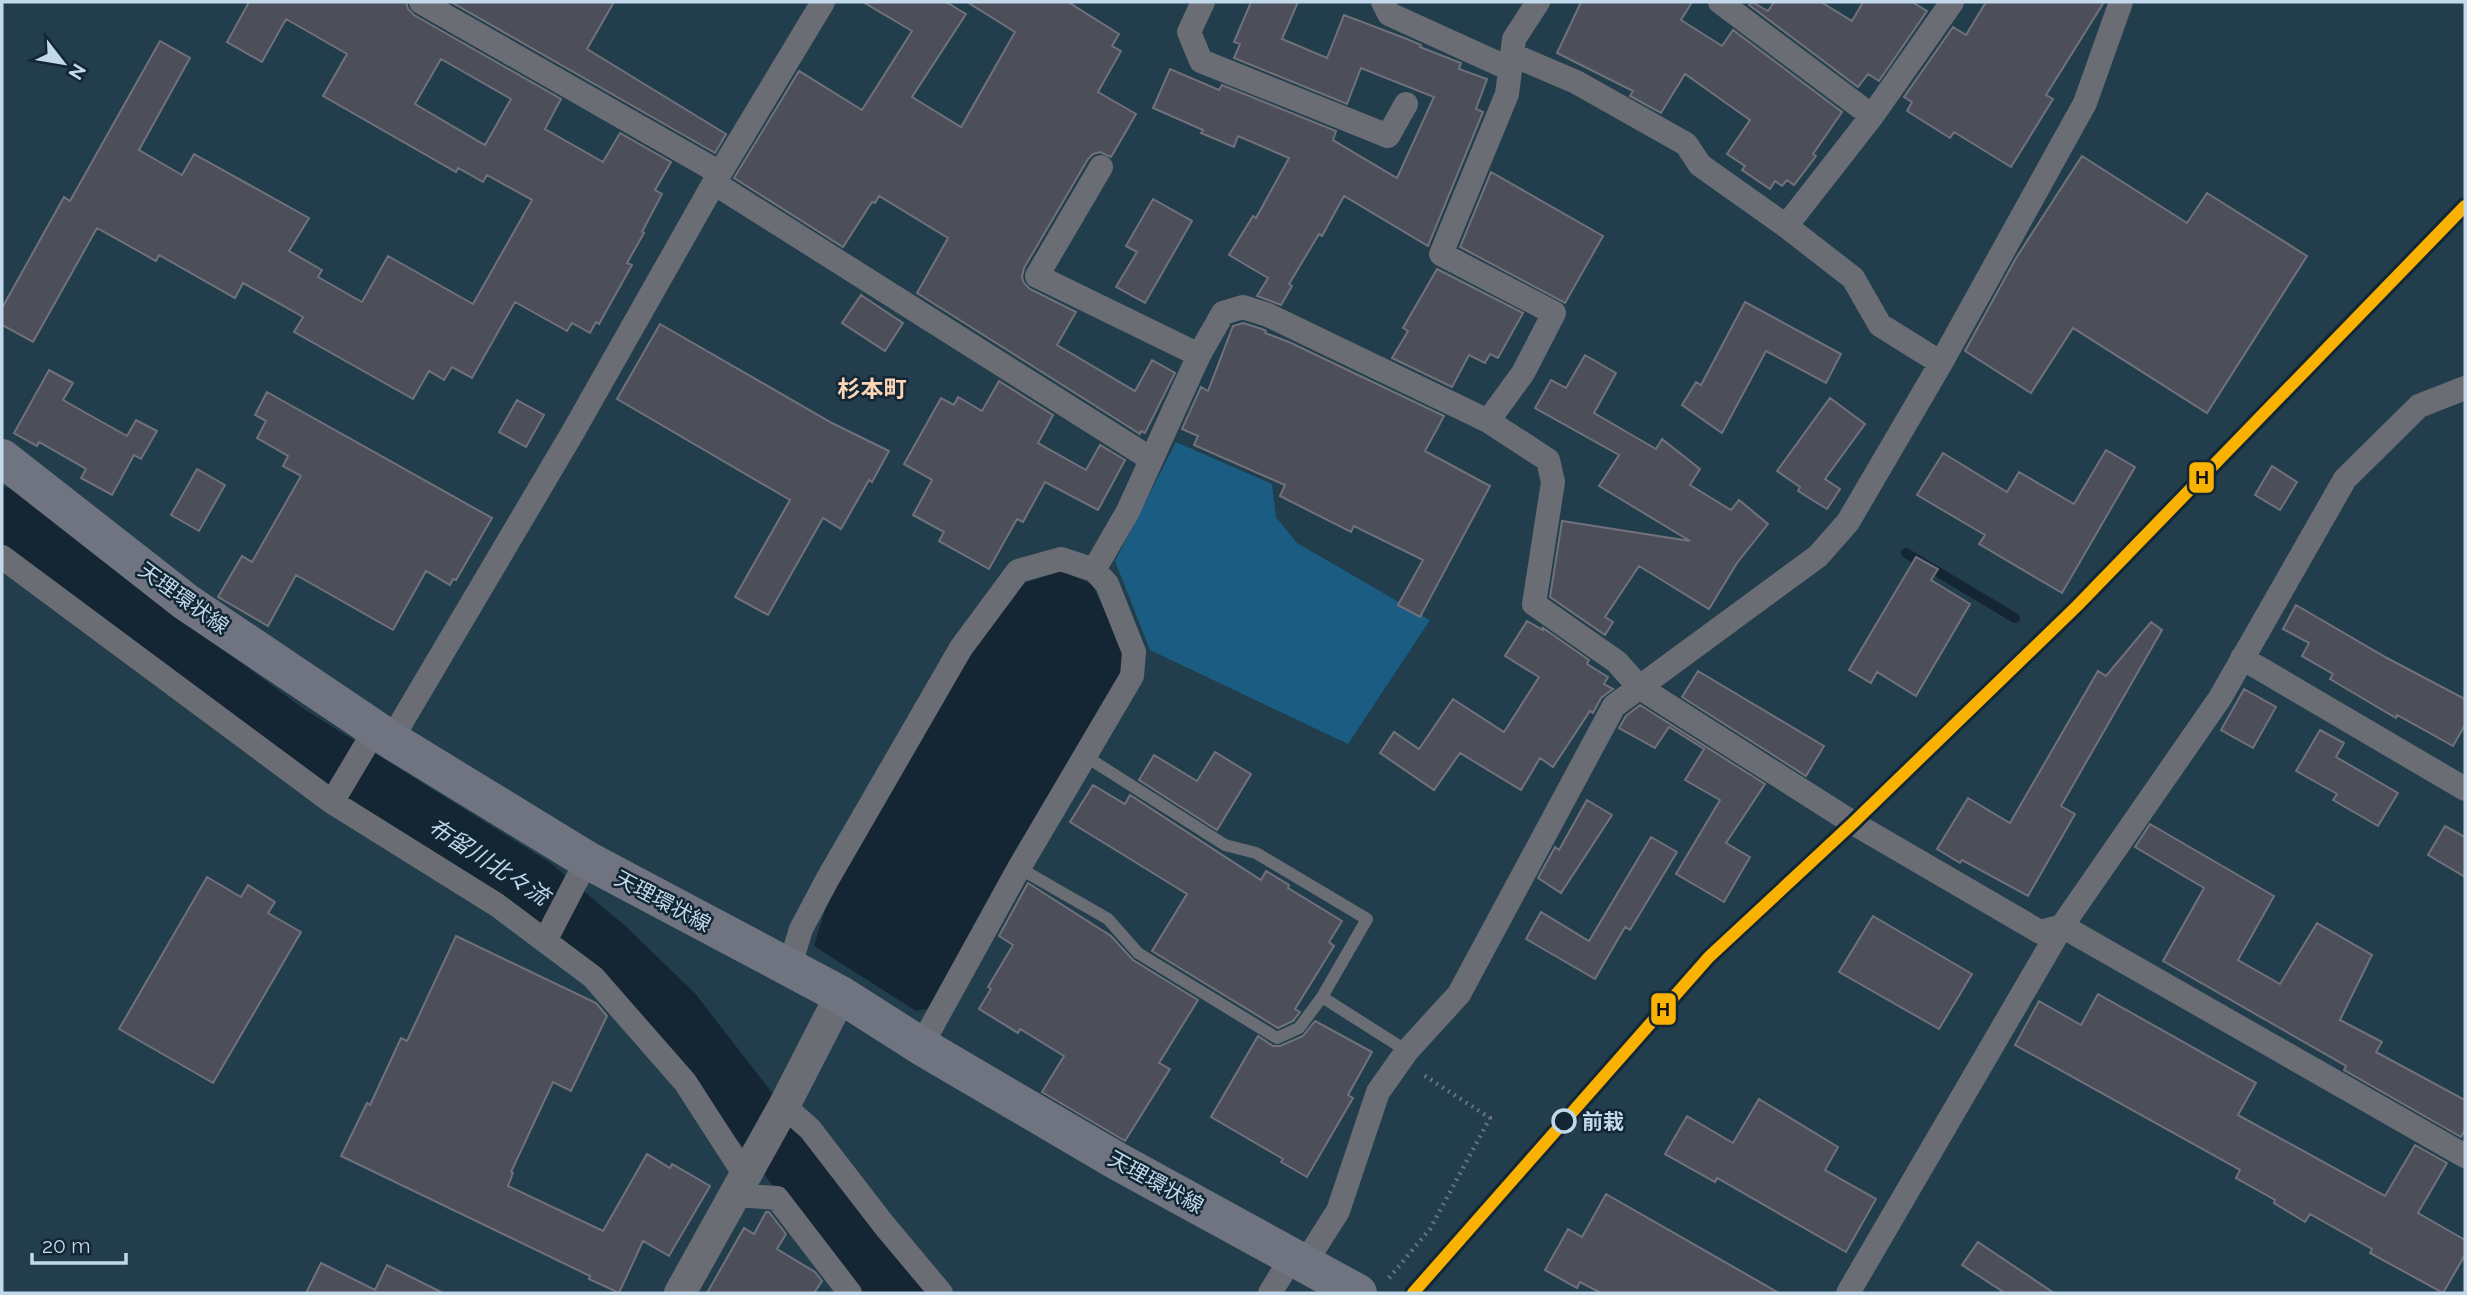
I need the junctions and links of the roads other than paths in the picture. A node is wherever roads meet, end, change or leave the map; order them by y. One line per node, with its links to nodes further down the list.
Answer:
1 (421, 2): 13 (street)
2 (823, 2): 13 (street)
3 (1203, 2): 10 (street)
4 (1383, 2): 9 (street)
5 (1538, 2): 9 (street)
6 (1720, 2): 11 (street)
7 (1952, 2): 11 (street)
8 (2121, 2): 16 (street)
9 (1511, 62): 14 (street); 18 (street)
10 (1406, 104)
11 (1872, 116): 14 (street)
12 (1101, 167): 15 (street)
13 (717, 178): 20 (street); 25 (street)
14 (1786, 226): 16 (street)
15 (1199, 355): 18 (street); 20 (street)
16 (1941, 363): 24 (street)
17 (2465, 388): 23 (street)
18 (1488, 421): 24 (street)
19 (2, 458): 25 (main road, 天理環状線)
20 (1151, 460): 22 (street)
21 (2, 556): 28 (street)
22 (1094, 570): 26 (street); 33 (street)
23 (2242, 659): 27 (street); 31 (street)
24 (1639, 687): 31 (street); 37 (street)
25 (383, 735): 28 (street); 29 (main road, 天理環状線)
26 (1085, 756): 30 (street); 35 (lane)
27 (2465, 789)
28 (332, 802): 32 (street)
29 (587, 860): 32 (street); 33 (main road, 天理環状線)
30 (1019, 868): 35 (lane); 36 (street)
31 (2062, 926): 39 (street); 47 (street)
32 (545, 941): 40 (street)
33 (789, 969): 34 (main road, 天理環状線)
34 (841, 995): 36 (main road, 天理環状線); 38 (street)
35 (1322, 997): 37 (lane)
36 (922, 1046): 41 (main road, 天理環状線)
37 (1404, 1055): 41 (street)
38 (783, 1106): 40 (street); 45 (street)
39 (2465, 1156)
40 (743, 1179): 43 (street); 44 (street)
41 (1298, 1260): 42 (main road, 天理環状線); 46 (street)
42 (1371, 1289)
43 (680, 1293)
44 (850, 1293)
45 (941, 1293)
46 (1270, 1293)
47 (1848, 1293)

